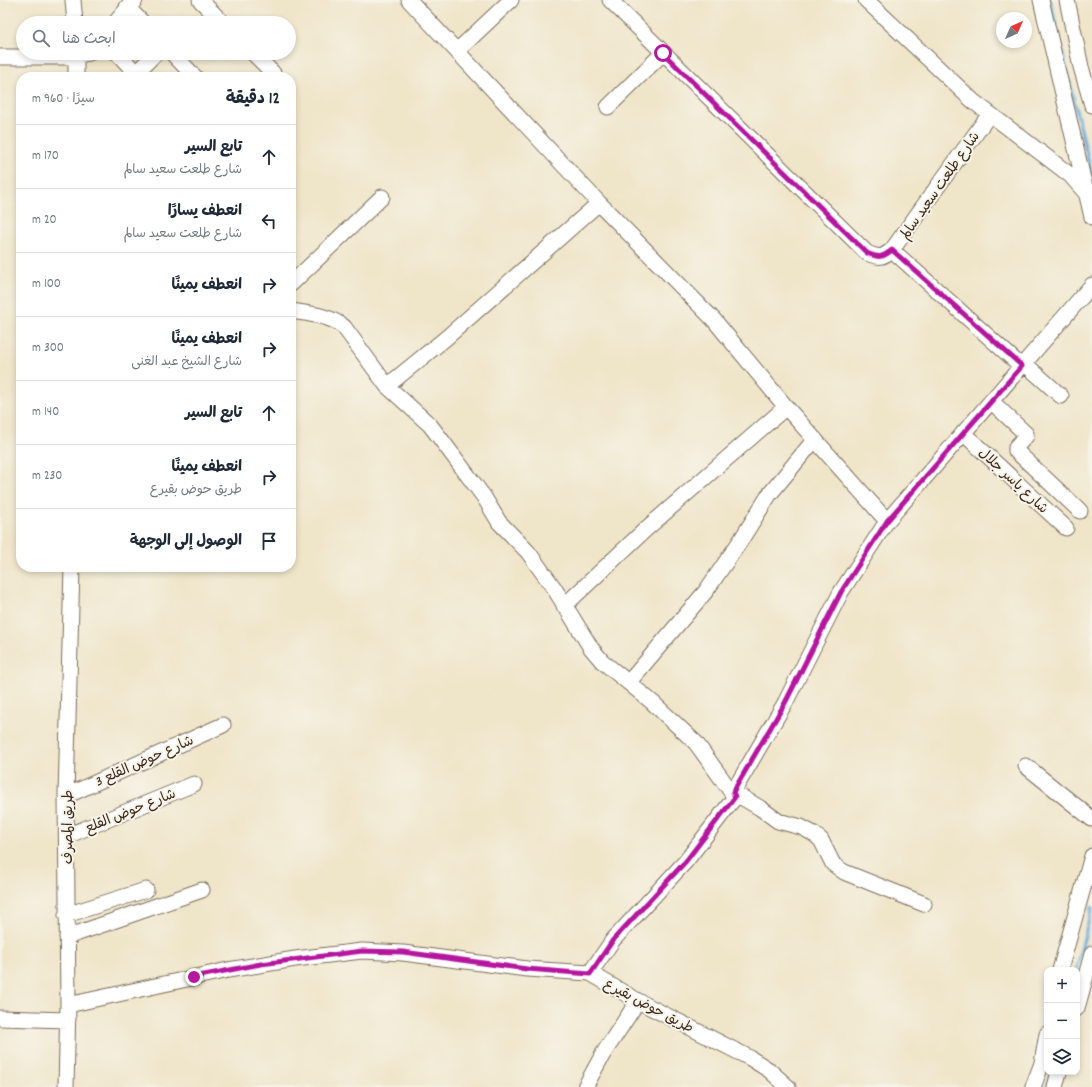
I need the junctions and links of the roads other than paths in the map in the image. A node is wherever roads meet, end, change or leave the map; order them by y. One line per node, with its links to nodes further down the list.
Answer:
1 (73, 0): 10 (street)
2 (200, 0): 13 (street)
3 (409, 0): 14 (street)
4 (511, 0): 14 (street)
5 (610, 0): 15 (street, شارع طلعت سعيد سالم)
6 (866, 0): 30 (street)
7 (1041, 0): 31 (street)
8 (1067, 0): 28 (street)
9 (131, 4): 11 (street); 12 (street)
10 (74, 16)
11 (121, 16)
12 (139, 16)
13 (216, 16)
14 (457, 51): 33 (street)
15 (663, 53): 29 (street); 35 (street, شارع طلعت سعيد سالم)
16 (16, 56): 17 (street)
17 (0, 57)
18 (80, 60): 23 (street)
19 (123, 60): 24 (street)
20 (150, 60): 25 (street)
21 (178, 60): 26 (street)
22 (260, 60): 27 (street)
23 (77, 72)
24 (133, 72)
25 (139, 72)
26 (189, 72)
27 (272, 72)
28 (1092, 105)
29 (608, 107)
30 (989, 115): 31 (street); 35 (street, شارع طلعت سعيد سالم)
31 (1089, 192): 34 (street)
32 (382, 197): 36 (street)
33 (599, 203): 40 (street); 43 (street)
34 (1092, 217)
35 (892, 250): 39 (street)
36 (296, 279)
37 (1092, 285): 39 (street)
38 (296, 312): 40 (street)
39 (1023, 365): 41 (street); 42 (street)
40 (387, 386): 50 (street)
41 (1061, 396)
42 (990, 401): 44 (street); 46 (street)
43 (786, 407): 45 (street); 50 (street)
44 (963, 433): 47 (street); 48 (street, شارع ياسر جلال)
45 (815, 439): 47 (street); 51 (street)
46 (1080, 510)
47 (887, 521): 55 (street)
48 (1066, 528)
49 (72, 572): 56 (street, طريق المصرف)
50 (564, 606): 51 (street)
51 (629, 682): 55 (street)
52 (223, 725): 56 (street, شارع حوض القلع 3)
53 (1026, 766): 57 (street)
54 (194, 784): 58 (street, شارع حوض القلع)
55 (733, 792): 62 (street); 67 (street)
56 (66, 796): 58 (street, طريق المصرف)
57 (1092, 819)
58 (67, 836): 63 (street, طريق المصرف)
59 (1092, 856): 66 (street)
60 (146, 890): 63 (street)
61 (202, 890): 64 (street)
62 (924, 904)
63 (66, 915): 64 (street, طريق المصرف)
64 (67, 937): 70 (street, طريق المصرف)
65 (1092, 954): 69 (street)
66 (1061, 967)
67 (590, 974): 68 (street, طريق حوض بقيرع); 70 (street, طريق حوض بقيرع)
68 (638, 1001): 75 (street, طريق حوض بقيرع); 77 (street)
69 (1078, 1003)
70 (68, 1005): 72 (street, طريق المصرف)
71 (0, 1018): 72 (street)
72 (68, 1020): 76 (street, طريق المصرف)
73 (1046, 1039): 78 (street)
74 (1058, 1075): 79 (street)
75 (787, 1086)
76 (66, 1087)
77 (585, 1087)
78 (1033, 1087)
79 (1055, 1087)

